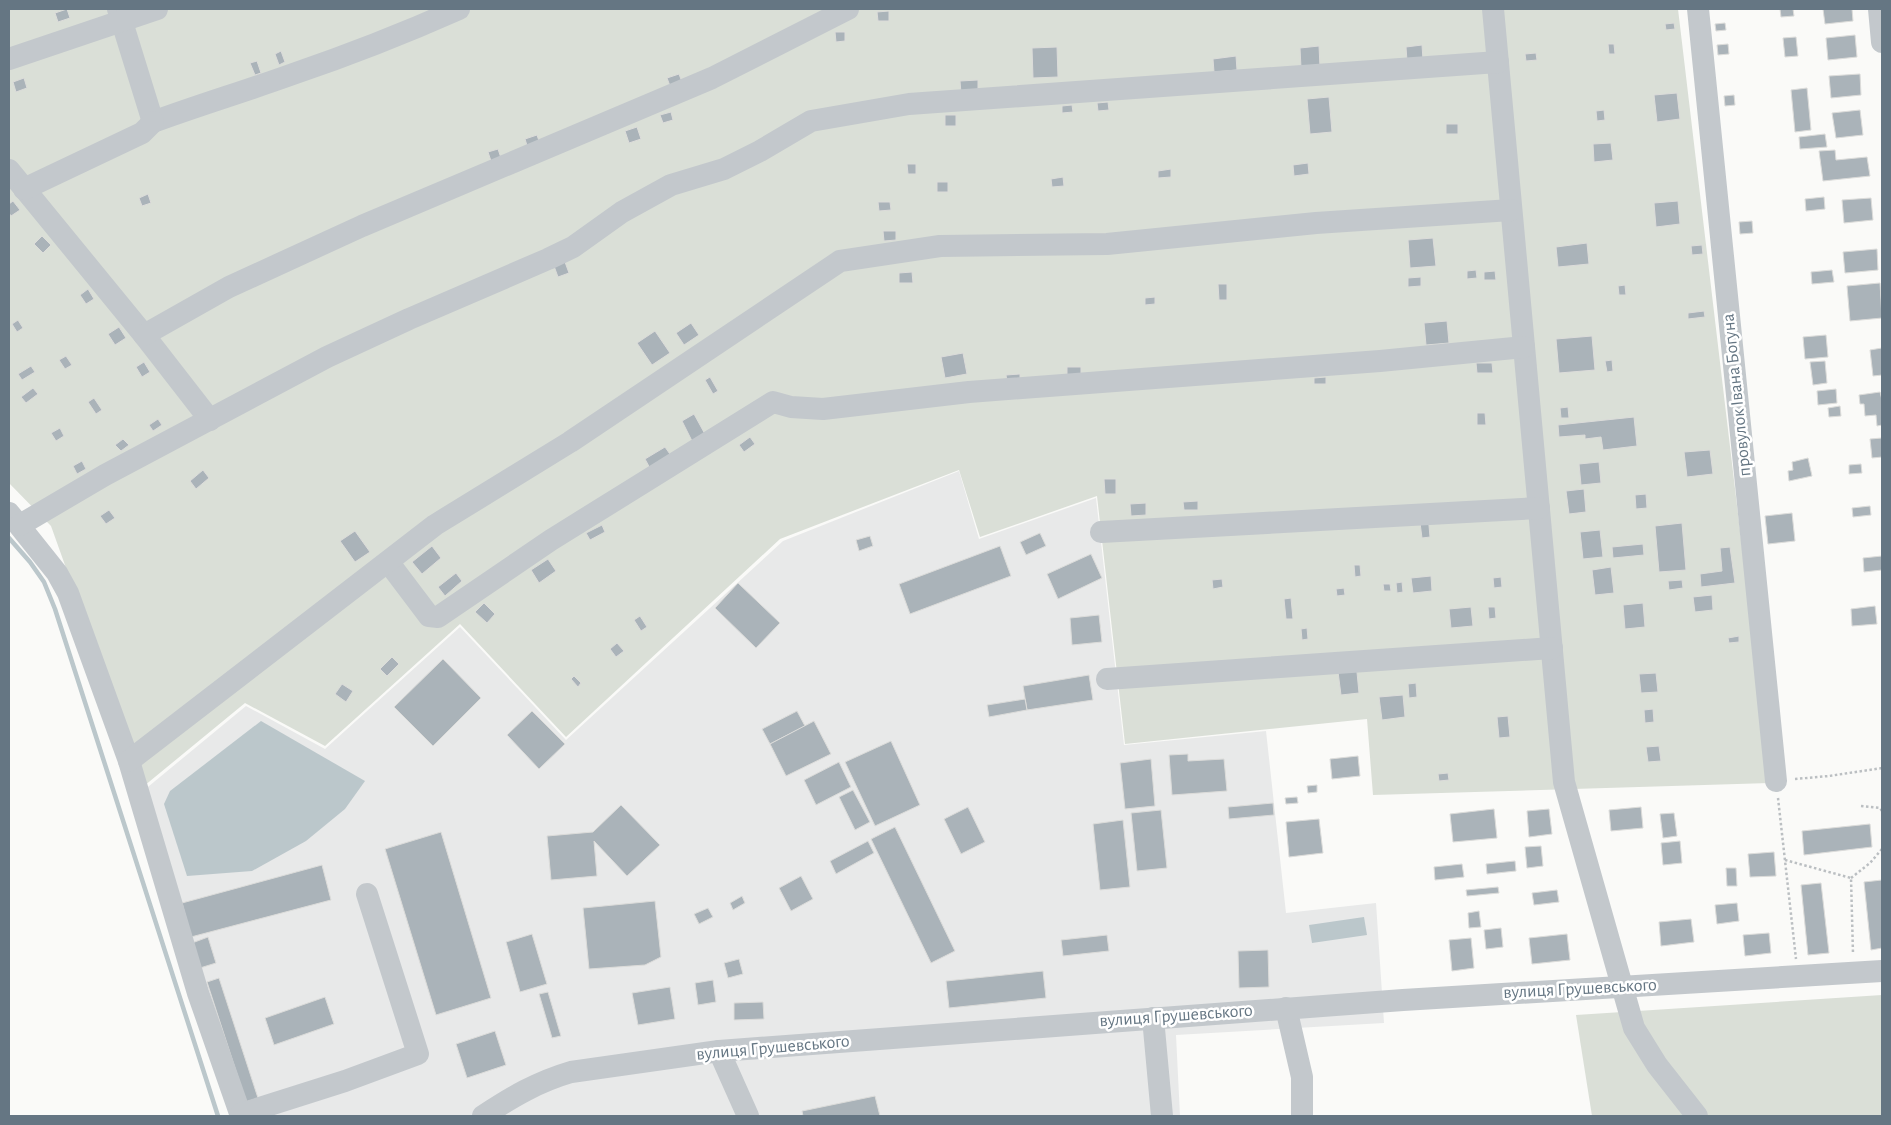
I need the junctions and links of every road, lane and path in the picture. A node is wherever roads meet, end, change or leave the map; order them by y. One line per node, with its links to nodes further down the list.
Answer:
1 (158, 9): 7 (street)
2 (459, 9): 11 (street)
3 (848, 9): 15 (street)
4 (1493, 9): 10 (street)
5 (1698, 9): 26 (street, провулок Івана Богуна)
6 (1879, 9): 8 (street)
7 (120, 14): 9 (street); 11 (street)
8 (1882, 42)
9 (9, 59)
10 (1498, 62): 14 (street); 17 (street)
11 (153, 122): 13 (street)
12 (9, 170): 13 (street)
13 (24, 189): 15 (street)
14 (1511, 210): 16 (street); 24 (street)
15 (144, 335): 17 (street)
16 (1524, 348): 18 (street); 21 (street)
17 (210, 420): 19 (street)
18 (1539, 508): 20 (street); 22 (street)
19 (14, 519): 24 (street)
20 (1101, 532)
21 (392, 567)
22 (1552, 648): 23 (street); 36 (street)
23 (1107, 679)
24 (129, 761): 40 (street)
25 (1882, 768): 26 (path)
26 (1776, 781): 30 (path)
27 (1861, 806): 28 (path)
28 (1882, 811)
29 (1882, 850): 31 (path)
30 (1785, 860): 31 (path); 35 (path)
31 (1851, 878): 34 (path)
32 (367, 894): 40 (street)
33 (1882, 971): 34 (street, вулиця Грушевського)
34 (1854, 973): 35 (street, вулиця Грушевського)
35 (1798, 977): 36 (street, вулиця Грушевського)
36 (1622, 986): 37 (street, вулиця Грушевського); 45 (street)
37 (1286, 1008): 38 (street, вулиця Грушевського); 44 (street)
38 (1153, 1018): 39 (street, вулиця Грушевського); 43 (street)
39 (719, 1051): 41 (street, вулиця Грушевського); 42 (street)
40 (241, 1115)
41 (483, 1116)
42 (748, 1116)
43 (1162, 1116)
44 (1302, 1116)
45 (1697, 1116)

